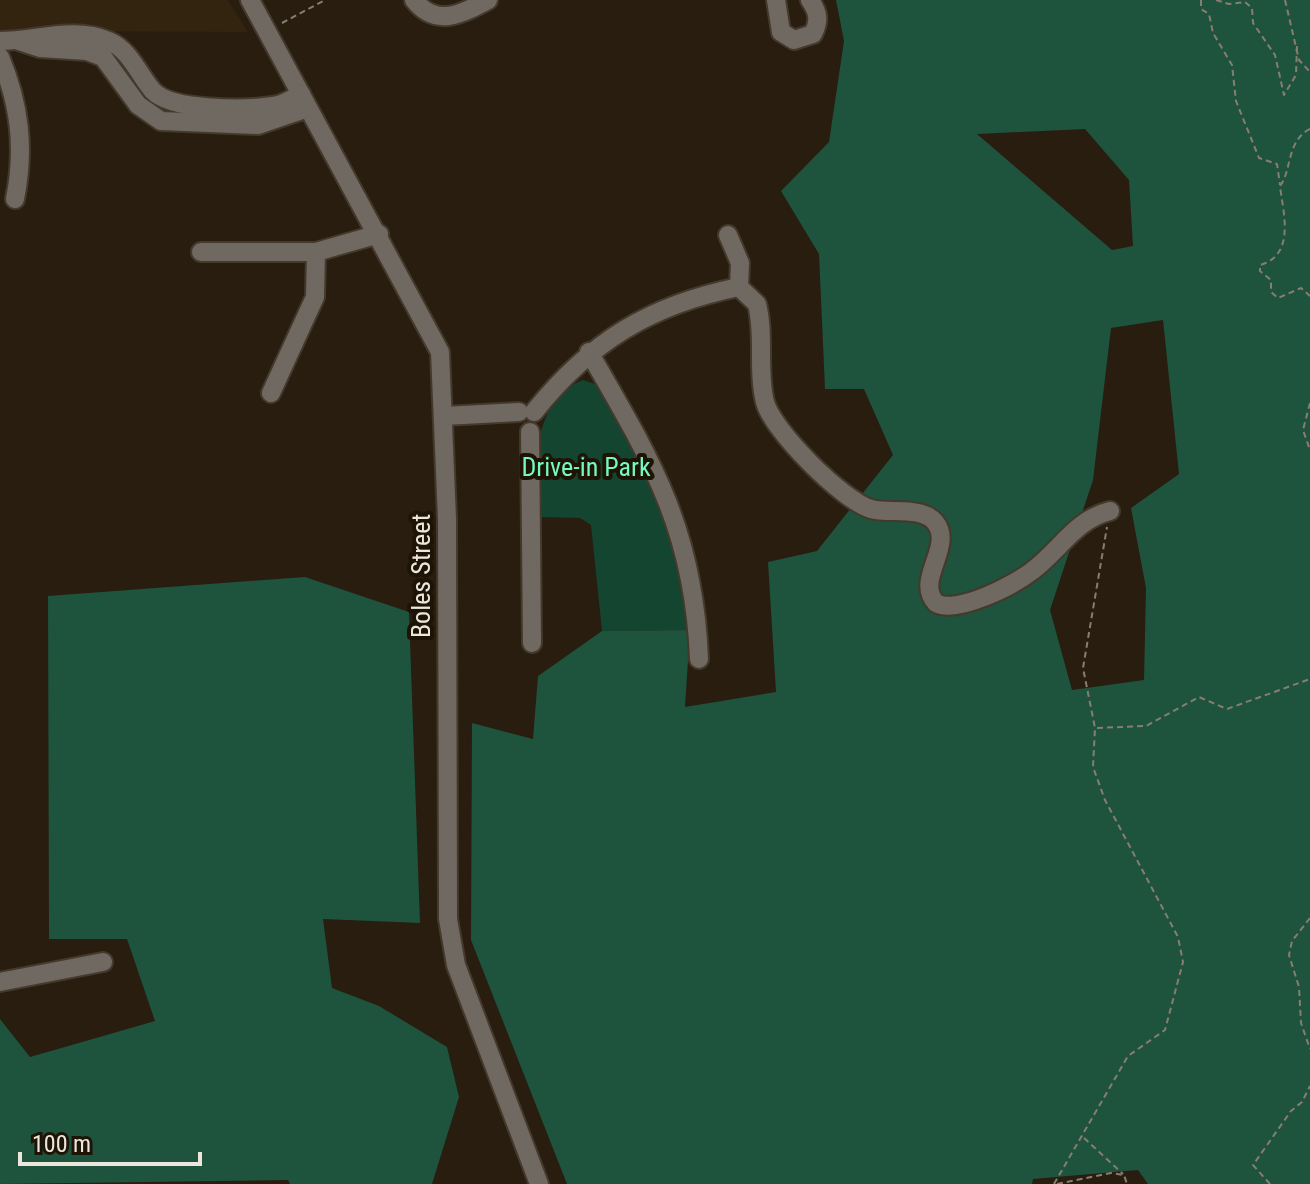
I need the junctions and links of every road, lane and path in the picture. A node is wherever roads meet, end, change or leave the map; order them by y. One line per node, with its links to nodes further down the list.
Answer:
1 (250, 0): 10 (street, Boles Street)
2 (325, 0): 10 (path)
3 (414, 0): 4 (street)
4 (488, 0)
5 (776, 0): 6 (street)
6 (810, 0)
7 (1201, 0): 17 (path)
8 (1216, 0): 12 (path)
9 (1285, 0): 12 (path)
10 (267, 31): 15 (street, Boles Street)
11 (9, 41): 15 (street)
12 (1297, 46): 14 (path)
13 (0, 57): 18 (street)
14 (1310, 72)
15 (304, 101): 19 (street, Boles Street)
16 (1310, 129): 17 (path)
17 (1280, 186): 24 (path)
18 (15, 199)
19 (379, 234): 22 (street); 30 (street, Boles Street)
20 (728, 235): 23 (street)
21 (201, 252): 22 (street)
22 (316, 252): 26 (street)
23 (739, 287): 25 (street); 32 (street)
24 (1310, 296)
25 (589, 352): 29 (street); 34 (street)
26 (271, 393)
27 (1310, 403): 28 (path)
28 (1309, 416): 31 (path)
29 (525, 420): 30 (street); 33 (street)
30 (444, 422): 44 (street, Boles Street)
31 (1310, 450)
32 (1110, 511): 36 (path)
33 (532, 643)
34 (699, 659)
35 (1310, 679): 36 (path)
36 (1095, 728): 42 (path)
37 (1310, 918): 40 (path)
38 (103, 962): 39 (street)
39 (0, 982)
40 (1310, 1049)
41 (1310, 1086): 47 (path)
42 (1083, 1137): 43 (path); 45 (path)
43 (1124, 1175): 45 (path); 46 (path)
44 (539, 1184)
45 (1056, 1184)
46 (1127, 1184)
47 (1270, 1184)

